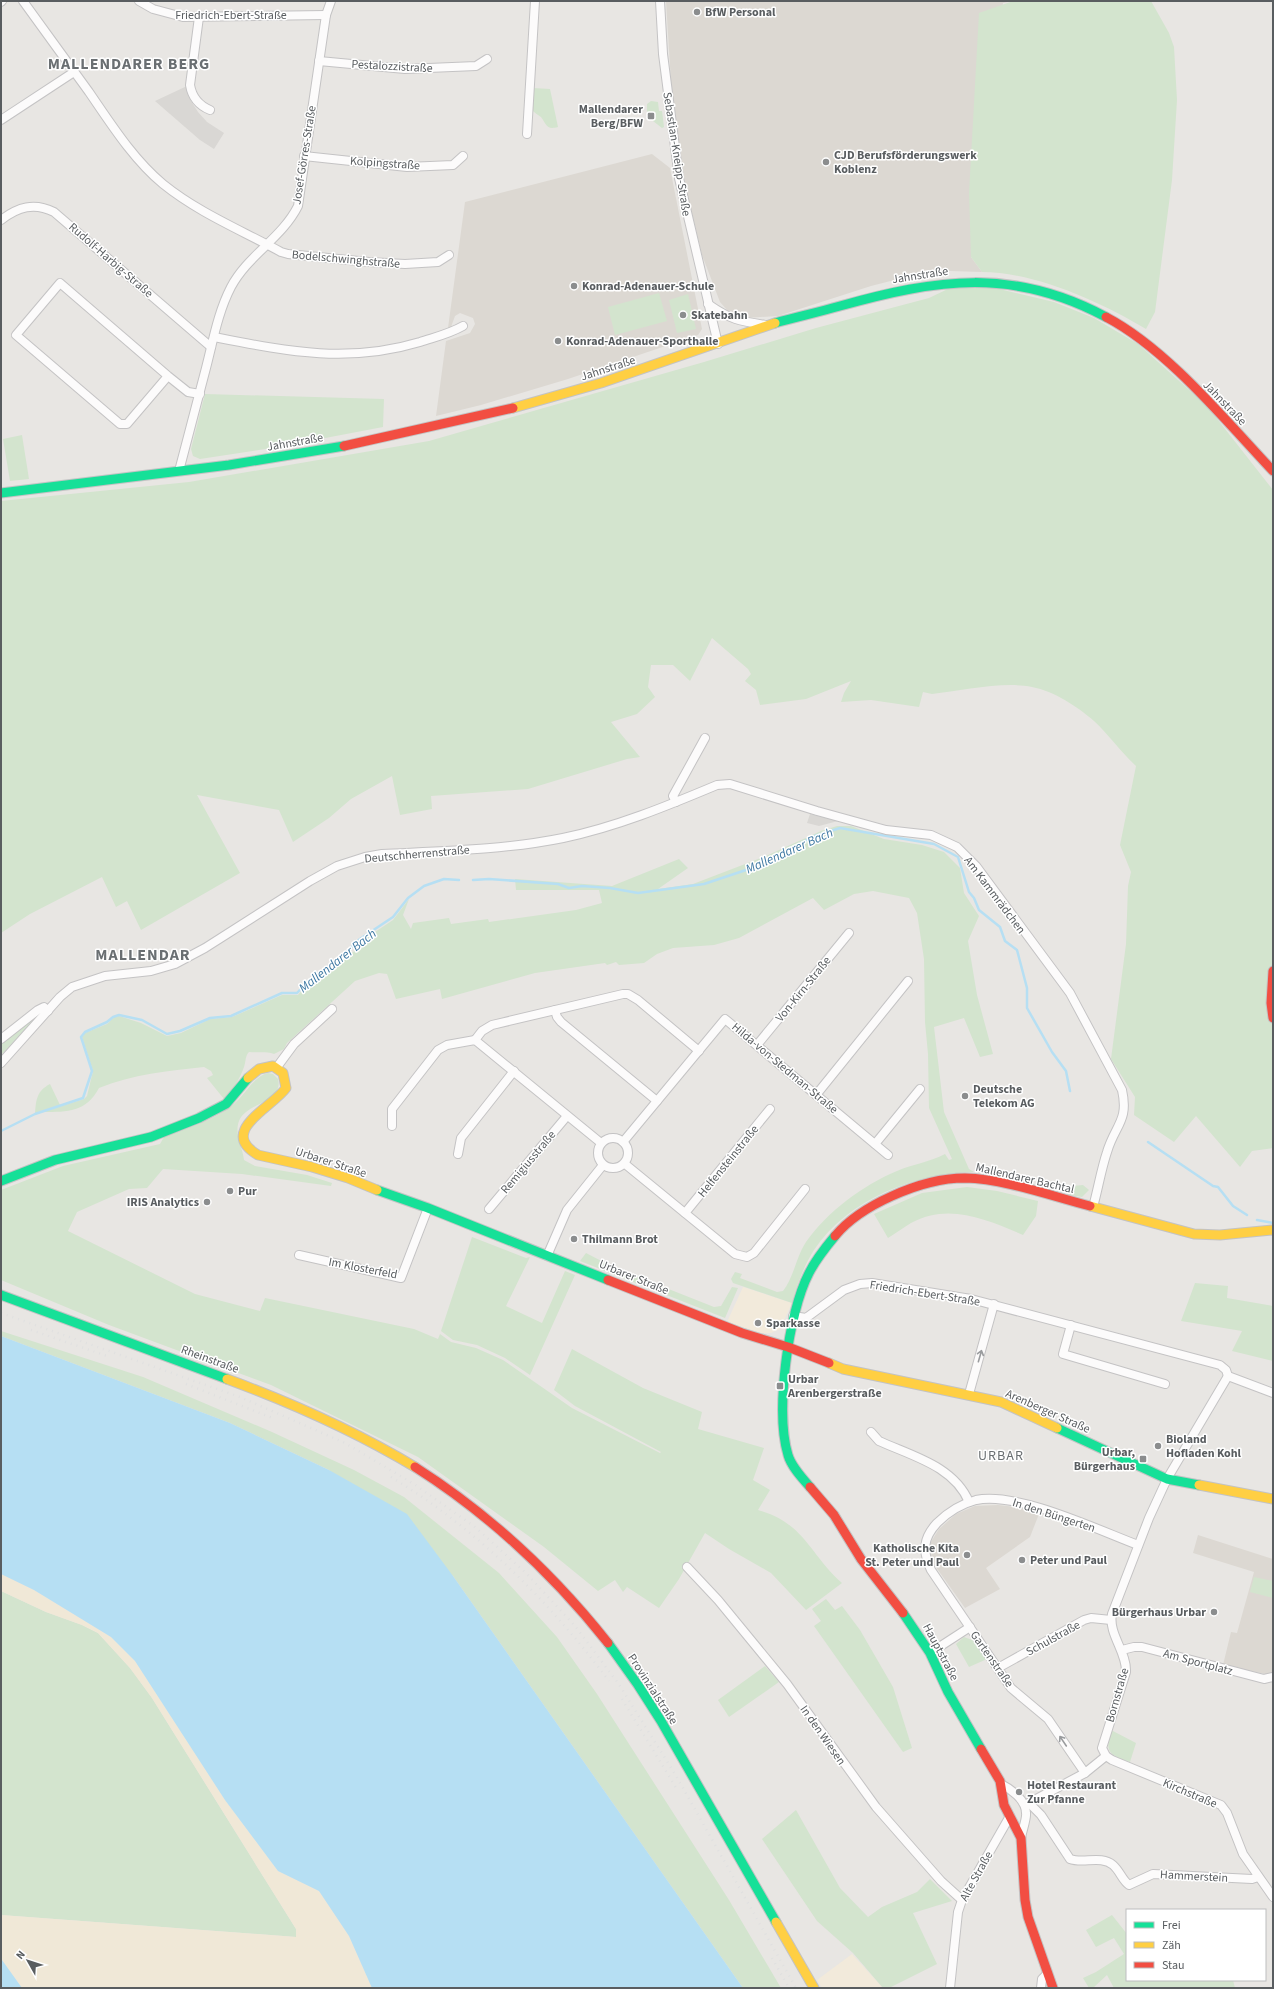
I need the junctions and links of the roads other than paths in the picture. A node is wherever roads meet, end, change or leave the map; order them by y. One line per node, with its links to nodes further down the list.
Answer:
1 (23, 1): 10 (street, Bodelschwinghstraße)
2 (139, 1): 7 (street, Friedrich-Ebert-Straße)
3 (331, 1): 6 (street, Josef-Görres-Straße)
4 (536, 1): 13 (street)
5 (660, 1): 19 (street, Sebastian-Kneipp-Straße)
6 (326, 15): 7 (street, Friedrich-Ebert-Straße); 9 (street, Josef-Görres-Straße)
7 (199, 17): 11 (street)
8 (487, 59): 9 (street, Pestalozzistraße)
9 (319, 61): 14 (street, Josef-Görres-Straße)
10 (74, 72): 12 (street); 17 (street, Bodelschwinghstraße)
11 (210, 110)
12 (1, 120)
13 (527, 134)
14 (304, 156): 15 (street, Kolpingstraße); 17 (street, Josef-Görres-Straße)
15 (463, 156)
16 (1, 220): 24 (street, Rudolf-Harbig-Straße)
17 (267, 245): 18 (street, Bodelschwinghstraße); 22 (street, Josef-Görres-Straße)
18 (449, 255)
19 (708, 304): 20 (street); 23 (street, Sebastian-Kneipp-Straße)
20 (769, 325): 23 (street, Jahnstraße); 28 (street, Jahnstraße)
21 (463, 326): 22 (street)
22 (214, 337): 24 (street, Josef-Görres-Straße)
23 (718, 344): 27 (street, Jahnstraße)
24 (211, 346): 26 (street, Josef-Görres-Straße)
25 (168, 376): 25 (street); 26 (street)
26 (200, 394): 27 (street, Josef-Görres-Straße)
27 (179, 471): 29 (street, Jahnstraße)
28 (1273, 472)
29 (1, 493)
30 (705, 738): 31 (street)
31 (676, 802): 36 (street, Deutschherrenstraße); 61 (street, Am Kammrädchen)
32 (849, 933): 41 (street, Von-Kirn-Straße)
33 (1273, 971): 38 (street)
34 (908, 982): 47 (street)
35 (332, 1009): 44 (street)
36 (48, 1010): 39 (street); 43 (street, Deutschherrenstraße)
37 (555, 1010): 40 (street); 42 (street); 48 (street)
38 (1273, 1018)
39 (1, 1039)
40 (475, 1040): 45 (street); 51 (street)
41 (758, 1045): 42 (street, Hilda-von-Stedman-Straße); 47 (street, Hilda-von-Stedman-Straße)
42 (699, 1051): 48 (street, Hilda-von-Stedman-Straße)
43 (1, 1063)
44 (277, 1067): 59 (street); 62 (street, Urbarer Straße)
45 (514, 1071): 50 (street); 55 (street)
46 (920, 1089): 54 (street)
47 (816, 1095): 54 (street, Hilda-von-Stedman-Straße)
48 (657, 1101): 52 (street, Hilda-von-Stedman-Straße)
49 (770, 1109): 64 (street, Helfensteinstraße)
50 (566, 1116): 53 (street); 63 (street, Remigiusstraße)
51 (392, 1126)
52 (623, 1142): 53 (street); 57 (street)
53 (601, 1143): 58 (street)
54 (875, 1144): 56 (street, Hilda-von-Stedman-Straße)
55 (458, 1154)
56 (888, 1155)
57 (625, 1164): 58 (street); 64 (street)
58 (603, 1165): 67 (street)
59 (1, 1181)
60 (805, 1189): 64 (street)
61 (1093, 1207): 65 (street, Mallendarer Bachtal); 70 (street, Mallendarer Bachtal)
62 (428, 1208): 66 (street, Im Klosterfeld); 67 (street, Urbarer Straße)
63 (489, 1209)
64 (685, 1213)
65 (1273, 1230)
66 (299, 1255)
67 (547, 1256): 72 (street, Urbarer Straße)
68 (1, 1295): 78 (street, Rheinstraße)
69 (994, 1304): 70 (street, Friedrich-Ebert-Straße); 71 (street, Friedrich-Ebert-Straße); 76 (street, Friedrich-Ebert-Straße, one-way to 69)
70 (794, 1316): 72 (street, Mallendarer Bachtal)
71 (1071, 1325): 73 (street, Friedrich-Ebert-Straße); 74 (street)
72 (788, 1347): 76 (street, Arenberger Straße); 88 (street, Hauptstraße)
73 (1228, 1376): 75 (street, Friedrich-Ebert-Straße); 79 (street)
74 (1165, 1384)
75 (1273, 1393)
76 (969, 1394): 79 (street, Arenberger Straße)
77 (871, 1432): 81 (street)
78 (404, 1460): 101 (street, Provinzialstraße)
79 (1167, 1479): 80 (street, Arenberger Straße); 82 (street)
80 (1273, 1499)
81 (969, 1502): 82 (street, In den Büngerten); 83 (street, In den Büngerten)
82 (1138, 1545): 85 (street)
83 (925, 1554): 86 (street, Gartenstraße)
84 (688, 1567): 99 (street, In den Wiesen)
85 (1111, 1620): 87 (street, Bornstraße); 89 (street, Schulstraße)
86 (970, 1627): 88 (street); 89 (street, Gartenstraße)
87 (1122, 1650): 90 (street, Am Sportplatz); 91 (street, Bornstraße)
88 (930, 1653): 93 (street, Hauptstraße)
89 (998, 1668): 92 (street, Gartenstraße, one-way to 89)
90 (1273, 1677)
91 (1106, 1756): 92 (street); 97 (street, Kirchstraße)
92 (1085, 1773): 94 (street)
93 (1001, 1784): 94 (street); 95 (street, Hauptstraße)
94 (1027, 1804): 96 (street); 97 (street, Hammerstein)
95 (1010, 1816): 96 (street, Hauptstraße); 99 (street, Alte Straße)
96 (1021, 1838): 100 (street, Hauptstraße)
97 (1258, 1877): 98 (street, Kirchstraße)
98 (1273, 1897)
99 (962, 1900): 102 (street, Alte Straße)
100 (1047, 1974): 103 (street); 104 (street, Hauptstraße)
101 (814, 1988)
102 (950, 1988)
103 (1041, 1988)
104 (1053, 1988)

